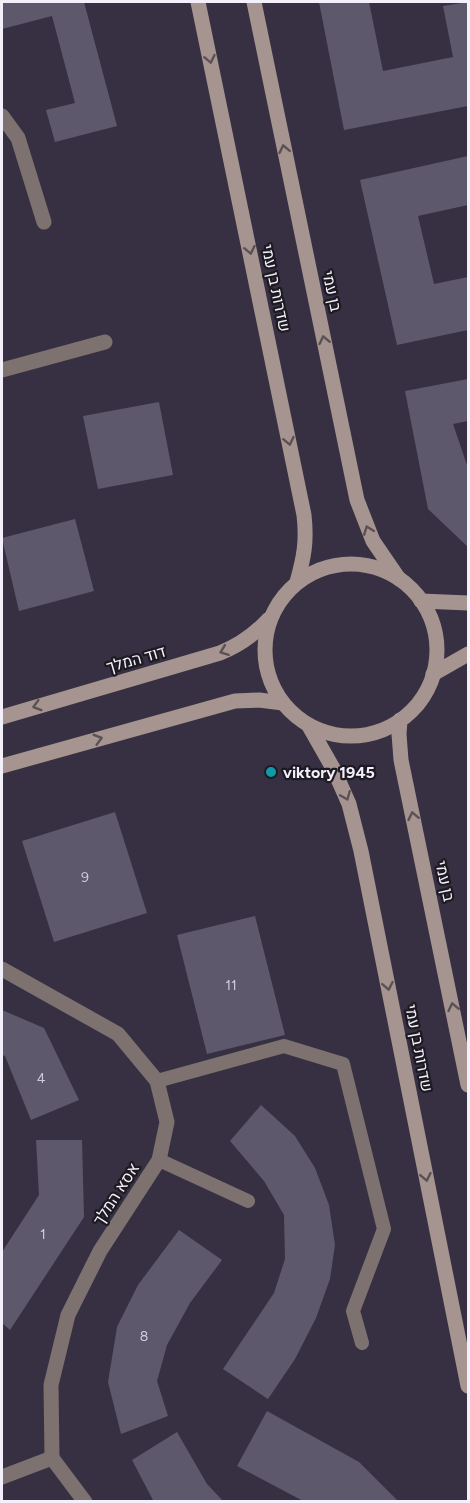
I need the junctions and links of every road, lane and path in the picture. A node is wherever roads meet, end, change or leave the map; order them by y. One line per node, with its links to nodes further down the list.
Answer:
1 (198, 2): 8 (main road, שדרות בן עמי, one-way to 8)
2 (254, 2): 7 (main road, בן עמי, one-way to 2)
3 (2, 117): 4 (street)
4 (44, 222)
5 (105, 342): 6 (street)
6 (2, 370)
7 (399, 579): 8 (main road); 9 (main road)
8 (297, 582): 11 (main road)
9 (421, 601): 10 (main road); 13 (main road)
10 (468, 603)
11 (271, 617): 14 (main road); 15 (main road, דוד המלך, one-way to 15)
12 (468, 654): 13 (main road)
13 (434, 674): 16 (main road)
14 (283, 703): 17 (main road); 18 (main road, one-way to 14)
15 (2, 717)
16 (400, 720): 17 (main road); 21 (main road, בן עמי, one-way to 16)
17 (309, 726): 25 (main road, שדרות בן עמי, one-way to 25)
18 (2, 766)
19 (2, 969): 20 (street, אסא המלך)
20 (157, 1081): 22 (street, אסא המלך); 24 (lane)
21 (468, 1085)
22 (159, 1160): 23 (lane); 26 (street, אסא המלך)
23 (248, 1201)
24 (362, 1343)
25 (468, 1386)
26 (52, 1458): 27 (street); 28 (street)
27 (2, 1477)
28 (85, 1502)

